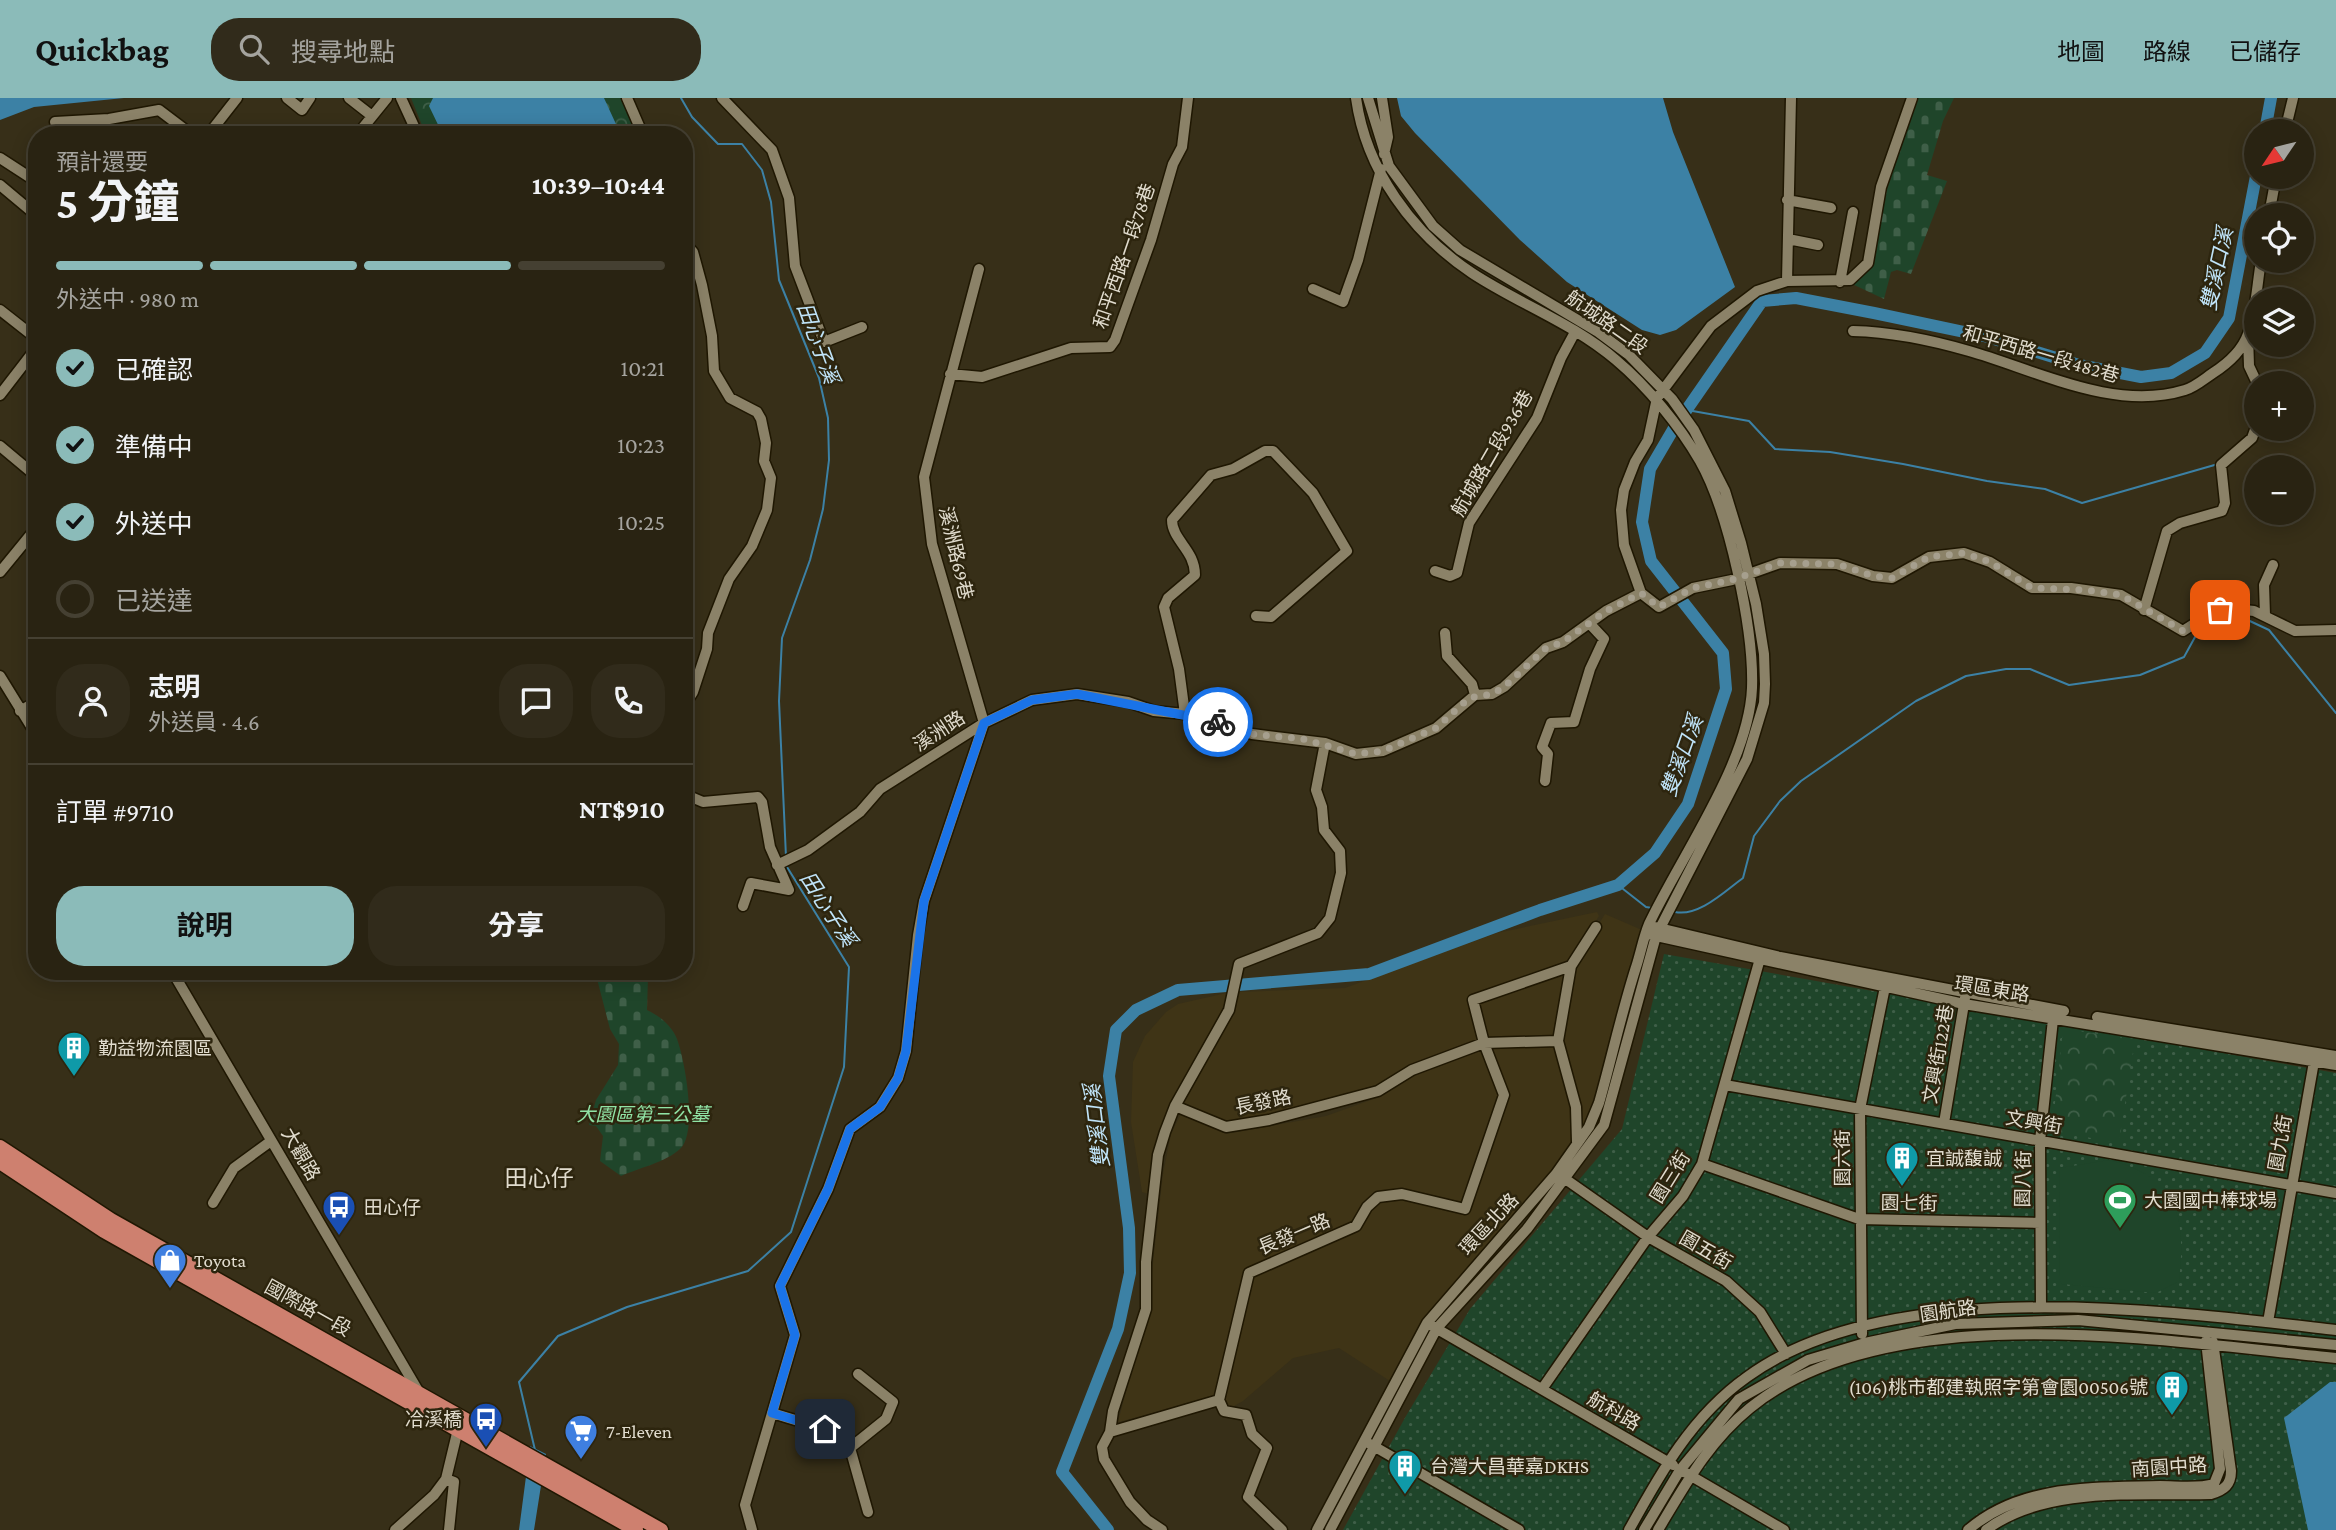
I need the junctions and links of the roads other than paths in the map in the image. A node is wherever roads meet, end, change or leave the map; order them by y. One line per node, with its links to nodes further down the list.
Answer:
1 (237, 98): 20 (street)
2 (288, 98): 3 (street)
3 (310, 98)
4 (349, 98): 16 (street)
5 (387, 98): 16 (street)
6 (401, 98): 22 (street)
7 (627, 98): 23 (street)
8 (722, 98): 41 (street)
9 (1188, 98): 47 (street, 和平西路一段78巷)
10 (1356, 98): 26 (street, 航城路二段)
11 (1367, 98): 24 (street, 航城路二段)
12 (1382, 98): 24 (street)
13 (1791, 98): 29 (street)
14 (1912, 98): 38 (street)
15 (2293, 98): 17 (street)
16 (372, 116): 21 (street)
17 (2288, 119)
18 (60, 126): 19 (street)
19 (180, 126)
20 (215, 126)
21 (364, 126)
22 (414, 126)
23 (639, 126)
24 (1384, 154): 26 (street); 48 (street, 航城路二段)
25 (0, 158): 27 (street)
26 (1380, 174): 39 (street); 44 (street, 航城路二段)
27 (28, 176)
28 (0, 185): 30 (street)
29 (1787, 200): 31 (street); 33 (street)
30 (28, 208)
31 (1831, 208)
32 (1853, 212): 38 (street)
33 (1788, 239): 34 (street); 37 (street)
34 (1818, 245)
35 (693, 252): 67 (street)
36 (979, 269): 47 (street, 溪洲路69巷)
37 (1787, 281): 38 (street); 48 (street)
38 (1840, 282)
39 (1313, 289)
40 (0, 310): 43 (street)
41 (862, 327)
42 (1853, 331): 45 (street, 和平西路一段482巷)
43 (28, 332)
44 (1576, 332): 50 (street, 航城路二段); 56 (street, 航城路二段936巷)
45 (2244, 340)
46 (28, 359): 49 (street)
47 (950, 374): 73 (street, 溪洲路69巷)
48 (1664, 389): 50 (street); 58 (street, 航城路二段)
49 (0, 395)
50 (1658, 403): 58 (street, 航城路二段); 59 (street)
51 (2249, 441): 60 (street)
52 (0, 446): 53 (street)
53 (28, 469)
54 (28, 538): 57 (street)
55 (2273, 565): 61 (street)
56 (1435, 571)
57 (0, 572)
58 (1744, 576): 59 (street); 60 (street); 80 (street, 航城路二段)
59 (1641, 593): 63 (street, 溪洲路)
60 (2144, 610): 61 (street)
61 (2265, 615): 64 (street)
62 (1256, 616): 71 (street)
63 (1590, 624): 68 (street, 溪洲路); 75 (street)
64 (2336, 629)
65 (1445, 633): 68 (street)
66 (0, 677): 70 (street)
67 (693, 692)
68 (1475, 695): 74 (street, 溪洲路)
69 (28, 706): 70 (street)
70 (20, 711): 72 (street)
71 (1185, 714): 73 (street, 溪洲路); 74 (street, 溪洲路)
72 (28, 723)
73 (984, 723): 77 (street, 溪洲路); 128 (street)
74 (1325, 743): 94 (street)
75 (1545, 781)
76 (693, 798): 77 (street)
77 (777, 865): 78 (street)
78 (743, 906)
79 (1596, 927): 82 (street)
80 (1653, 931): 81 (street, 環區東路); 99 (street, 環區北路); 103 (street, 環區北路)
81 (1761, 955): 84 (street, 環區東路); 93 (street, 園三街)
82 (1571, 966): 88 (street); 89 (street, 長發一路)
83 (177, 980): 98 (street, 大觀路)
84 (1886, 981): 85 (street, 環區東路); 86 (street, 環區東路); 95 (street, 園六街)
85 (1966, 991): 86 (street, 文興街122巷); 87 (street, 環區東路)
86 (1964, 1004): 87 (street, 環區東路); 96 (street, 文興街122巷)
87 (2054, 1013): 91 (street, 環區東路); 97 (street, 園八街)
88 (1558, 1041): 89 (street, 長發路); 99 (street)
89 (1483, 1043): 94 (street, 長發路); 126 (street, 長發一路)
90 (2336, 1056): 91 (street, 環區東路)
91 (2314, 1057): 92 (street, 環區東路); 104 (street, 園九街)
92 (2336, 1065)
93 (1725, 1085): 95 (street, 文興街); 102 (street, 園三街)
94 (1175, 1107): 130 (street)
95 (1860, 1109): 96 (street, 文興街); 107 (street, 園六街)
96 (1944, 1123): 97 (street, 文興街)
97 (2040, 1141): 104 (street, 文興街); 108 (street, 園八街)
98 (271, 1142): 106 (street); 125 (street, 大觀路)
99 (1577, 1142): 103 (street, 環區北路)
100 (0, 1147): 110 (main road, 國際路一段)
101 (0, 1161): 110 (main road, 國際路一段)
102 (1702, 1164): 107 (street, 園七街); 109 (street, 園三街)
103 (1561, 1177): 109 (street, 園五街); 114 (street, 環區北路); 114 (street, 環區北路)
104 (2291, 1185): 105 (street, 文興街); 113 (street, 園九街)
105 (2336, 1193)
106 (213, 1203)
107 (1859, 1219): 108 (street, 園七街); 115 (street, 園六街)
108 (2040, 1223): 111 (street, 園八街)
109 (1648, 1237): 121 (street, 園五街); 124 (street, 園三街)
110 (189, 1271): 125 (main road, 國際路一段); 127 (main road, 國際路一段)
111 (2041, 1307): 112 (street); 115 (street)
112 (2212, 1317): 113 (street); 117 (street, 南園中路)
113 (2268, 1322): 116 (street)
114 (1432, 1325): 124 (street, 航科路); 131 (street, 環區北路)
115 (1860, 1328): 118 (street, 園六街); 121 (street)
116 (2336, 1330)
117 (2210, 1333): 118 (street, 園航路); 119 (street, 園航路); 120 (street, 南園中路)
118 (1865, 1343): 134 (street, 園航路)
119 (2336, 1345)
120 (2210, 1346): 122 (street); 134 (street); 152 (street, 南園中路); 153 (street, 南園中路)
121 (1786, 1354): 133 (street)
122 (2336, 1358)
123 (858, 1374): 132 (street)
124 (1542, 1389): 133 (street, 航科路)
125 (420, 1392): 127 (street); 129 (main road, 大觀路)
126 (1219, 1400): 130 (street); 144 (street)
127 (419, 1408): 129 (main road, 大觀路)
128 (772, 1413): 132 (street); 142 (street)
129 (460, 1423): 135 (street); 136 (main road, 大觀路)
130 (1110, 1432): 143 (street)
131 (1370, 1444): 145 (street, 環區北路); 146 (street, 環區北路); 147 (street)
132 (850, 1448): 137 (street)
133 (1668, 1463): 134 (street, 航科路); 148 (street)
134 (1685, 1473): 149 (street, 園航路); 150 (street); 151 (street, 航科路)
135 (446, 1479): 138 (street); 139 (street)
136 (565, 1481): 140 (main road); 141 (main road)
137 (868, 1512)
138 (395, 1530)
139 (449, 1530)
140 (636, 1530)
141 (661, 1530)
142 (752, 1530)
143 (1162, 1530)
144 (1282, 1530)
145 (1317, 1530)
146 (1330, 1530)
147 (1518, 1530)
148 (1629, 1530)
149 (1644, 1530)
150 (1658, 1530)
151 (1784, 1530)
152 (1968, 1530)
153 (1986, 1530)

